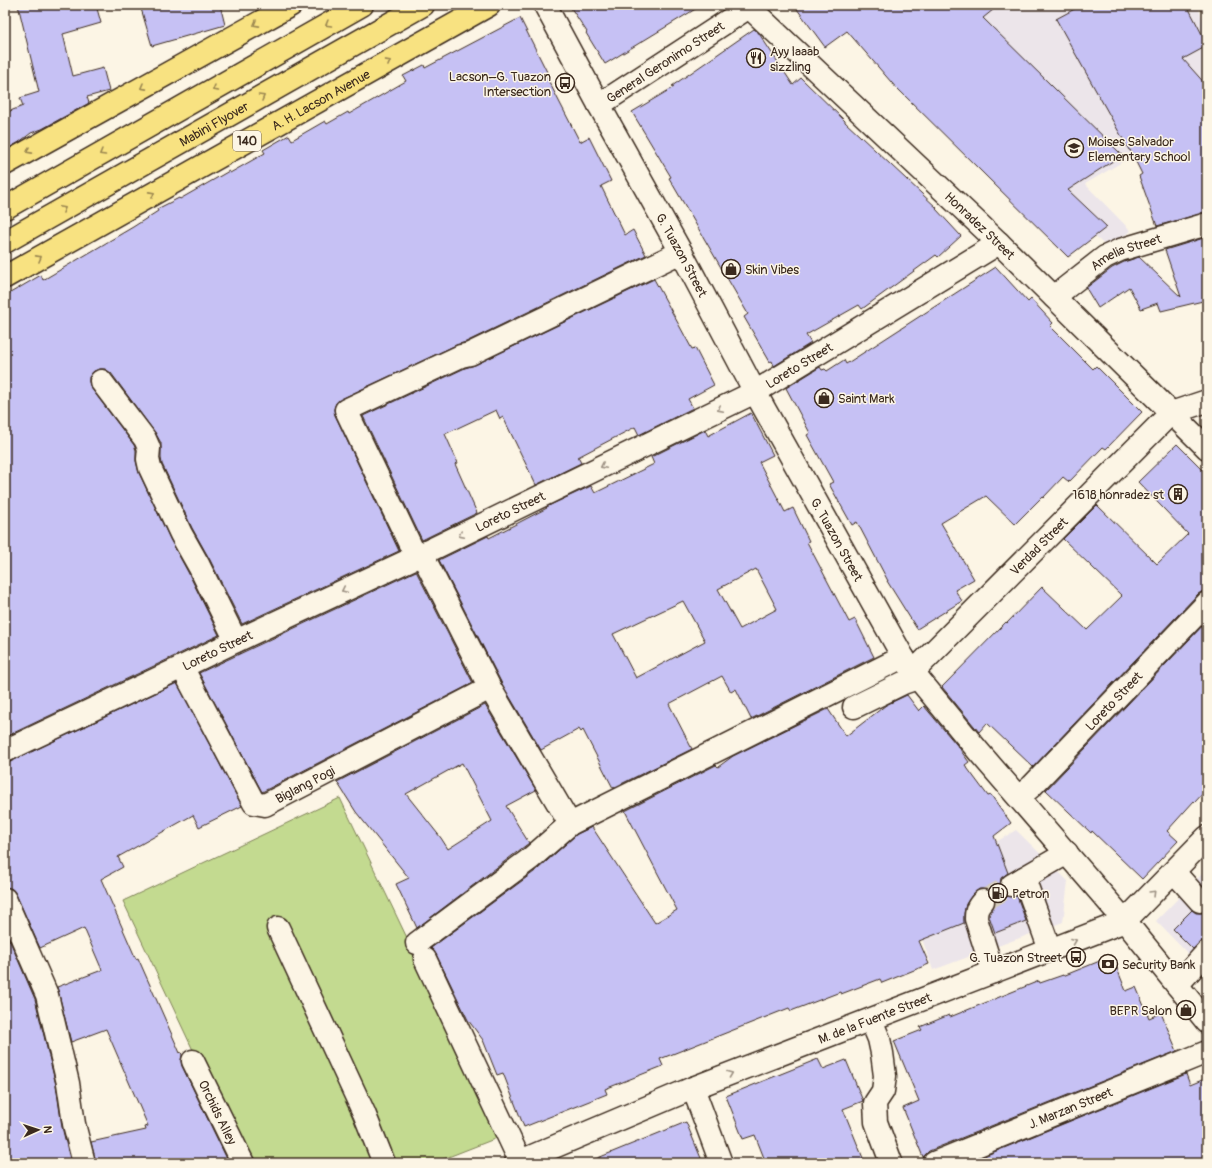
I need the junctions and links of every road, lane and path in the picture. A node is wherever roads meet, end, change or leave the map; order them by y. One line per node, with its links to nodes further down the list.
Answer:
1 (290, 5): 8 (main road, one-way to 8)
2 (362, 5): 9 (main road, one-way to 9)
3 (423, 5): 11 (main road, Mabini Flyover / 140, one-way to 3)
4 (489, 5): 14 (main road, A. H. Lacson Avenue / 140, one-way to 4)
5 (545, 5): 7 (street, G. Tuazon Street)
6 (751, 6): 7 (street, General Geronimo Street); 12 (street, Honradez Street)
7 (599, 105): 13 (street, G. Tuazon Street)
8 (5, 164)
9 (5, 208)
10 (1207, 224): 15 (street, Amelia Street)
11 (5, 242)
12 (999, 243): 15 (street, Honradez Street); 17 (street, Loreto Street)
13 (681, 252): 17 (street, G. Tuazon Street); 21 (street)
14 (5, 277)
15 (1054, 297): 19 (street, Honradez Street)
16 (101, 381): 23 (street)
17 (755, 392): 21 (street, Loreto Street, one-way to 21); 25 (street, G. Tuazon Street)
18 (1207, 401): 19 (street, Verdad Street)
19 (1171, 413): 20 (street, Honradez Street); 25 (street, Verdad Street)
20 (1207, 448)
21 (419, 555): 23 (street, Loreto Street, one-way to 23); 26 (street)
22 (1207, 603): 29 (street, Loreto Street)
23 (236, 641): 24 (street, Loreto Street)
24 (182, 667): 26 (street, Biglang Pogi); 28 (street, Loreto Street)
25 (911, 669): 27 (street); 29 (street, G. Tuazon Street); 30 (street)
26 (490, 688): 30 (street)
27 (854, 707)
28 (5, 751)
29 (1019, 798): 32 (street, G. Tuazon Street)
30 (570, 824): 48 (street)
31 (1206, 840): 33 (street, M. de la Fuente Street)
32 (1067, 852): 37 (street, G. Tuazon Street); 39 (street)
33 (1174, 872): 36 (street); 37 (street, M. de la Fuente Street, one-way to 33)
34 (5, 899): 50 (street)
35 (983, 901): 41 (street)
36 (1200, 901)
37 (1125, 921): 39 (street, M. de la Fuente Street, one-way to 37); 42 (street, G. Tuazon Street)
38 (278, 928): 52 (street)
39 (1050, 950): 41 (street, M. de la Fuente Street)
40 (1207, 952): 42 (street)
41 (993, 972): 43 (street, M. de la Fuente Street)
42 (1177, 985): 44 (street, G. Tuazon Street)
43 (871, 1020): 47 (street, M. de la Fuente Street, one-way to 43); 49 (street)
44 (1207, 1022)
45 (1207, 1052): 54 (street, J. Marzan Street)
46 (193, 1061): 51 (street, Orchids Alley)
47 (693, 1088): 48 (street, M. de la Fuente Street); 53 (street)
48 (518, 1162)
49 (891, 1162)
50 (84, 1163)
51 (243, 1163)
52 (384, 1163)
53 (721, 1163)
54 (934, 1163)

